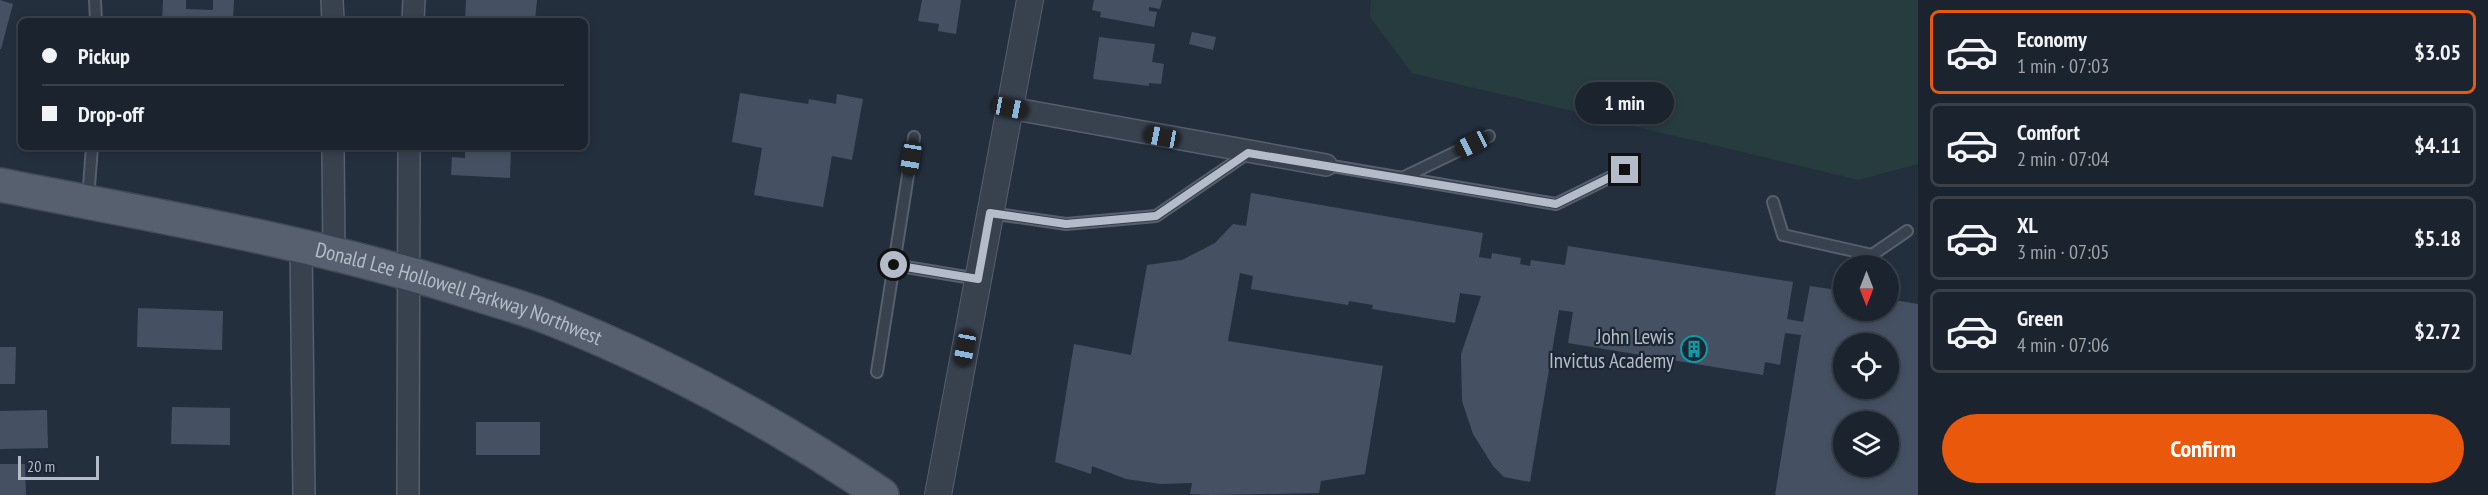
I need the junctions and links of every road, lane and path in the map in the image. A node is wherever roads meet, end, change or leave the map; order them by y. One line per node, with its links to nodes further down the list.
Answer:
1 (94, 0): 5 (lane)
2 (332, 0): 6 (street)
3 (414, 0): 7 (street)
4 (1030, 0): 8 (street)
5 (96, 18)
6 (333, 18)
7 (413, 18)
8 (1010, 108): 14 (street); 21 (street)
9 (1489, 136): 17 (lane)
10 (914, 137): 25 (lane)
11 (92, 150): 19 (lane)
12 (333, 150): 24 (street)
13 (409, 150): 26 (street)
14 (1248, 153): 15 (street); 21 (lane)
15 (1326, 165): 17 (lane)
16 (1625, 170): 17 (lane)
17 (1402, 178)
18 (0, 185): 19 (main road, Donald Lee Hollowell Parkway Northwest)
19 (88, 202): 23 (main road, Donald Lee Hollowell Parkway Northwest)
20 (1773, 202): 22 (lane)
21 (990, 213): 27 (street)
22 (1907, 231)
23 (301, 244): 24 (main road, Donald Lee Hollowell Parkway Northwest); 29 (street)
24 (334, 253): 26 (main road, Donald Lee Hollowell Parkway Northwest)
25 (894, 265): 27 (lane); 28 (lane)
26 (409, 272): 30 (street); 31 (main road, Donald Lee Hollowell Parkway Northwest)
27 (978, 279): 32 (street)
28 (877, 372)
29 (304, 495)
30 (408, 495)
31 (882, 495)
32 (938, 495)

